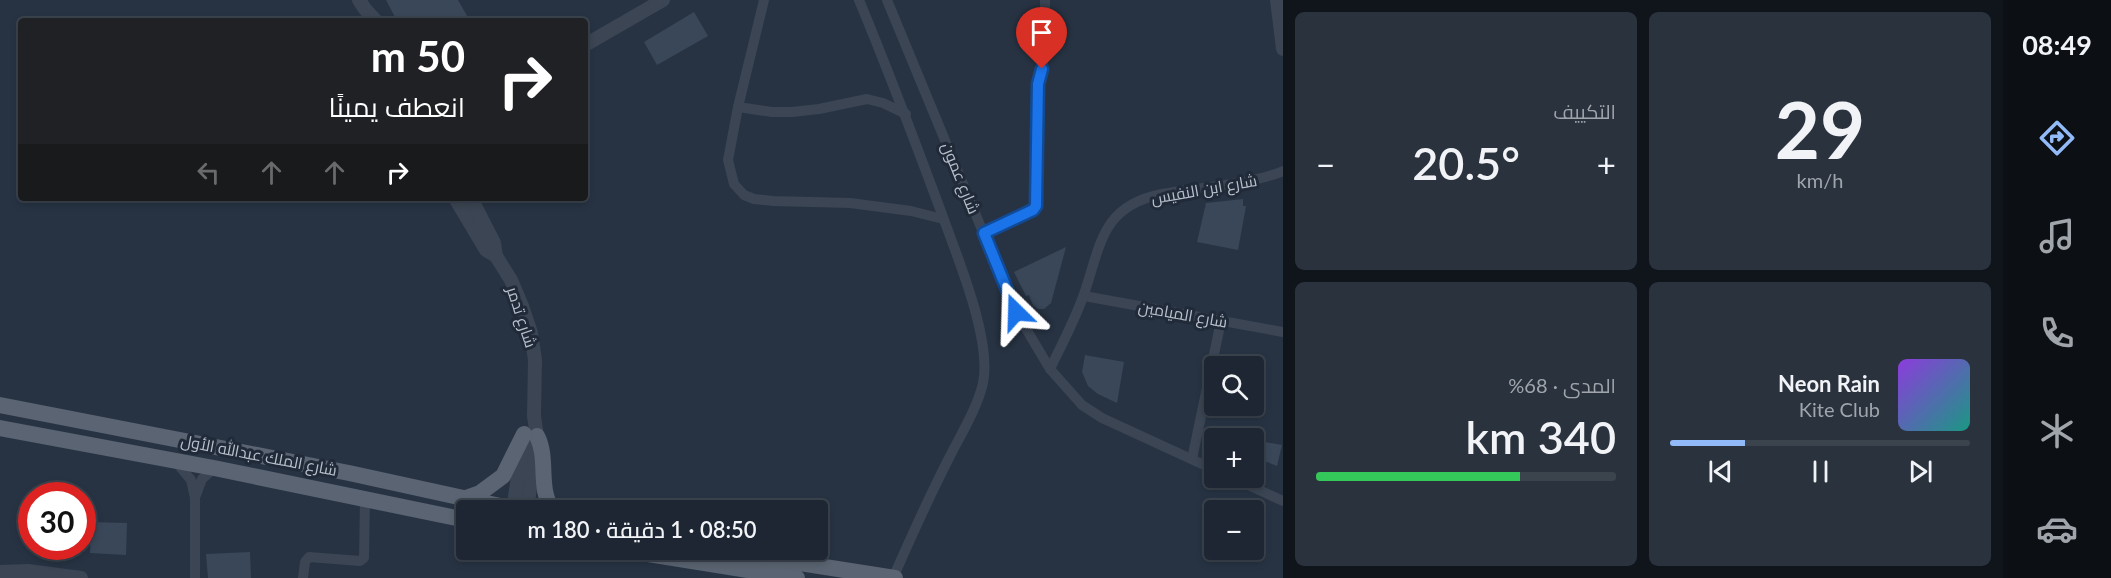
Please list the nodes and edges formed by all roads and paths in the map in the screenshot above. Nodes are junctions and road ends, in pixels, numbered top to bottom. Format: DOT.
graph roads {
  1 [pos="663,0"];
  2 [pos="764,0"];
  3 [pos="860,0"];
  4 [pos="887,0"];
  5 [pos="1045,0"];
  6 [pos="1277,0"];
  7 [pos="588,43"];
  8 [pos="1283,49"];
  9 [pos="738,107"];
  10 [pos="906,114"];
  11 [pos="1283,171"];
  12 [pos="457,201"];
  13 [pos="473,201"];
  14 [pos="943,219"];
  15 [pos="984,233"];
  16 [pos="496,256"];
  17 [pos="1084,296"];
  18 [pos="1221,321"];
  19 [pos="1283,332"];
  20 [pos="1050,369"];
  21 [pos="0,405"];
  22 [pos="43,413"];
  23 [pos="0,428"];
  24 [pos="38,435"];
  25 [pos="531,435"];
  26 [pos="1192,459"];
  27 [pos="174,460"];
  28 [pos="1204,465"];
  29 [pos="214,468"];
  30 [pos="1255,488"];
  31 [pos="195,498"];
  32 [pos="365,499"];
  33 [pos="463,499"];
  34 [pos="468,500"];
  35 [pos="520,500"];
  36 [pos="548,500"];
  37 [pos="1283,501"];
  38 [pos="456,518"];
  39 [pos="685,560"];
  40 [pos="780,560"];
  41 [pos="0,572"];
  42 [pos="81,578"];
  43 [pos="195,578"];
  44 [pos="303,578"];
  45 [pos="797,578"];
  46 [pos="894,578"];
  1 -- 7 [label="street"];
  2 -- 9 [label="street"];
  3 -- 10 [label="street"];
  4 -- 15 [label="street, شارع عمون"];
  5 -- 15 [label="street"];
  6 -- 8 [label="street"];
  9 -- 10 [label="street"];
  9 -- 14 [label="street"];
  10 -- 14 [label="street"];
  11 -- 17 [label="street, شارع ابن النفيس"];
  12 -- 16 [label="street, شارع تدمر"];
  13 -- 16 [label="street, شارع تدمر"];
  14 -- 46 [label="street"];
  15 -- 20 [label="street, شارع عمون"];
  16 -- 25 [label="street, شارع تدمر"];
  17 -- 18 [label="street, شارع الميامين"];
  17 -- 20 [label="street, شارع ابن النفيس"];
  18 -- 19 [label="street, شارع الميامين"];
  18 -- 26 [label="street"];
  20 -- 26 [label="street, شارع عمون"];
  21 -- 22 [label="main road, شارع الملك عبدالله الأول"];
  22 -- 24 [label="main road"];
  22 -- 33 [label="main road, شارع الملك عبدالله الأول"];
  23 -- 24 [label="main road, شارع الملك عبدالله الأول"];
  24 -- 27 [label="main road, شارع الملك عبدالله الأول"];
  25 -- 33 [label="main road"];
  25 -- 35 [label="street, شارع تدمر"];
  25 -- 36 [label="main road"];
  26 -- 28 [label="street, شارع عمون"];
  27 -- 29 [label="main road, شارع الملك عبدالله الأول"];
  27 -- 31 [label="street"];
  29 -- 31 [label="street"];
  29 -- 32 [label="main road, شارع الملك عبدالله الأول"];
  30 -- 37 [label="street"];
  31 -- 43 [label="street"];
  32 -- 38 [label="main road, شارع الملك عبدالله الأول"];
  32 -- 44 [label="street"];
  33 -- 34 [label="main road, شارع الملك عبدالله الأول"];
  39 -- 45 [label="main road"];
  40 -- 46 [label="main road"];
  41 -- 42 [label="street"];
}
